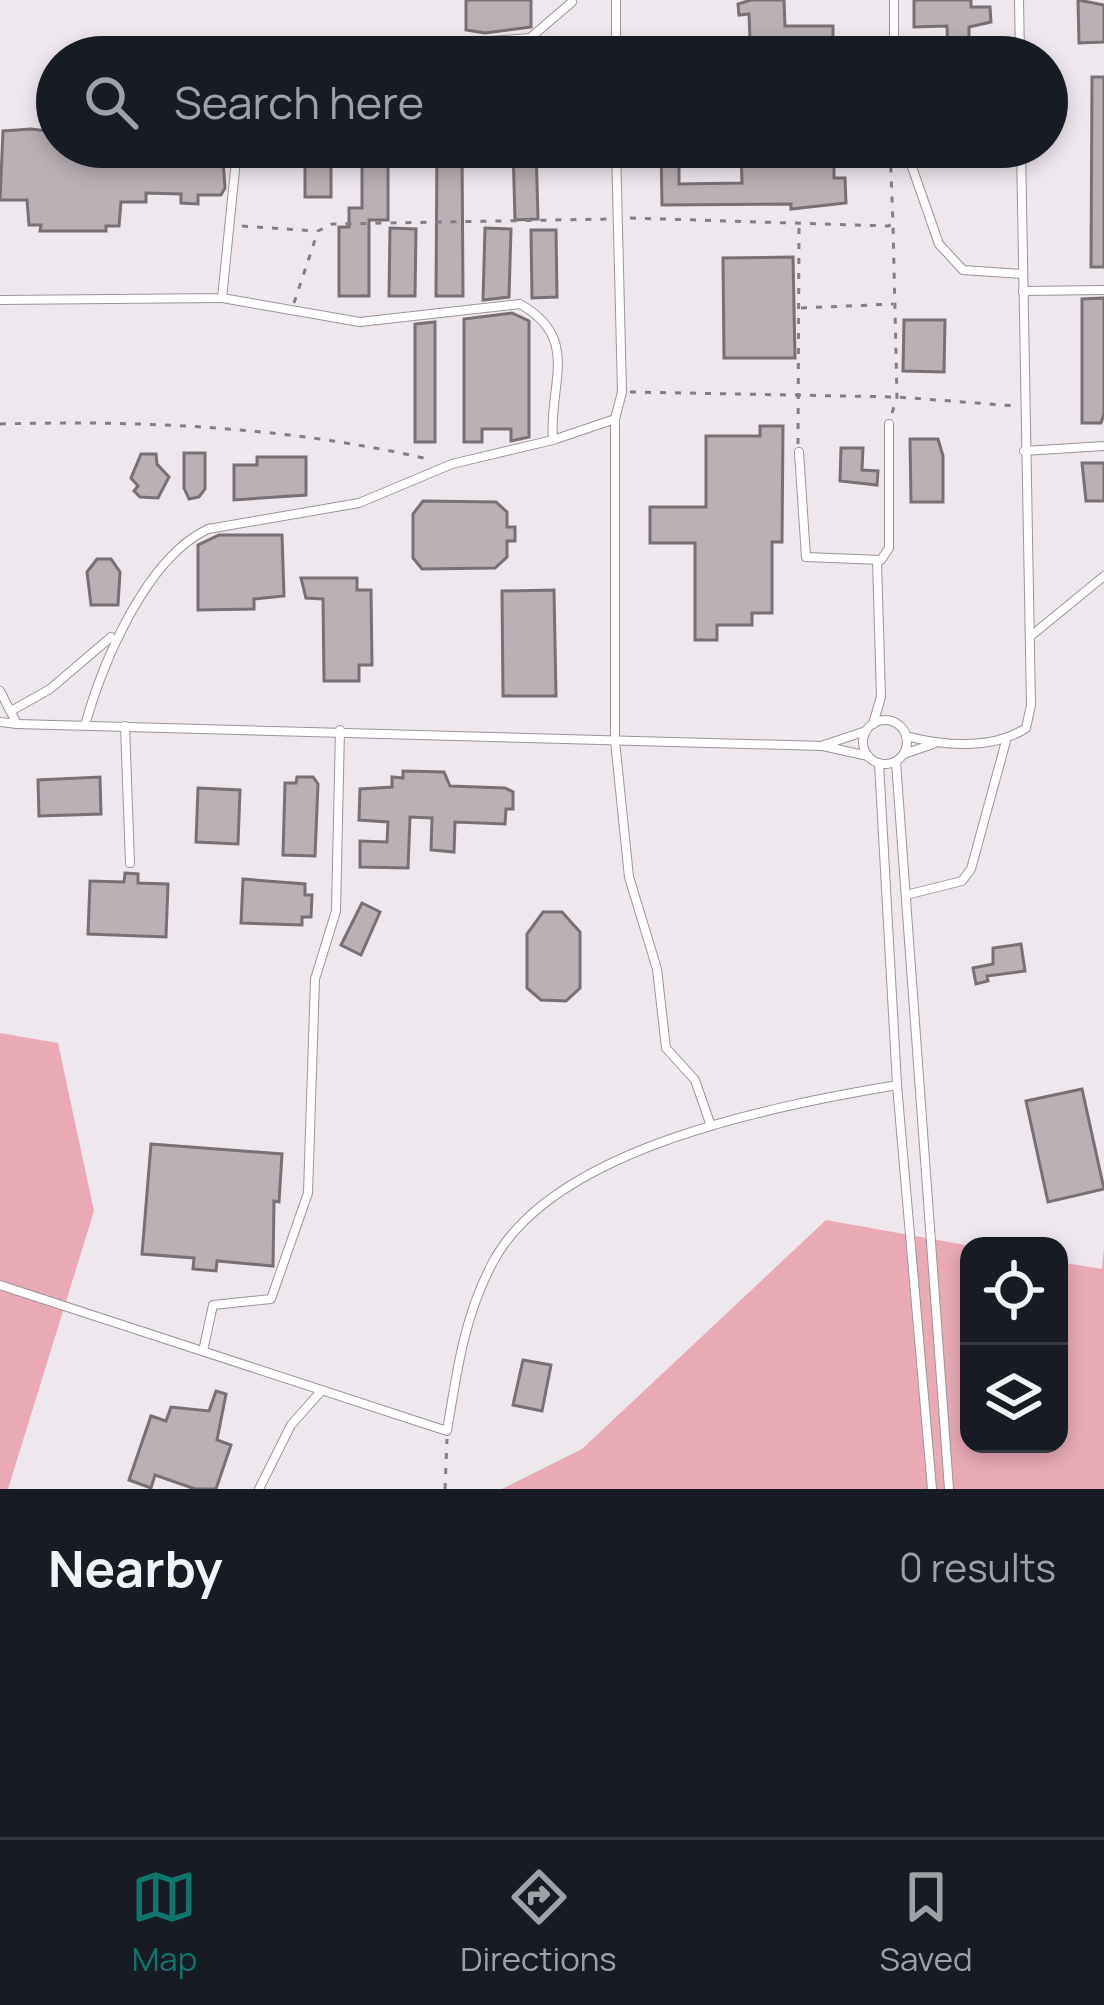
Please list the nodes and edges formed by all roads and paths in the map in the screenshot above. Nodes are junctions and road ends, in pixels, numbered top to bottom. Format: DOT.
graph roads {
  1 [pos="616,0"];
  2 [pos="894,0"];
  3 [pos="1019,0"];
  4 [pos="570,1"];
  5 [pos="532,36"];
  6 [pos="616,36"];
  7 [pos="894,36"];
  8 [pos="1020,36"];
  9 [pos="616,168"];
  10 [pos="891,168"];
  11 [pos="912,168"];
  12 [pos="1021,168"];
  13 [pos="236,170"];
  14 [pos="616,219"];
  15 [pos="799,224"];
  16 [pos="893,224"];
  17 [pos="232,226"];
  18 [pos="318,231"];
  19 [pos="1023,274"];
  20 [pos="1104,290"];
  21 [pos="1023,291"];
  22 [pos="222,298"];
  23 [pos="0,300"];
  24 [pos="895,304"];
  25 [pos="292,308"];
  26 [pos="798,308"];
  27 [pos="622,392"];
  28 [pos="797,394"];
  29 [pos="897,397"];
  30 [pos="1024,406"];
  31 [pos="616,419"];
  32 [pos="0,424"];
  33 [pos="889,424"];
  34 [pos="553,440"];
  35 [pos="1104,446"];
  36 [pos="1024,451"];
  37 [pos="799,452"];
  38 [pos="452,464"];
  39 [pos="877,560"];
  40 [pos="1104,576"];
  41 [pos="117,632"];
  42 [pos="1030,636"];
  43 [pos="0,692"];
  44 [pos="881,697"];
  45 [pos="10,711"];
  46 [pos="0,722"];
  47 [pos="892,722"];
  48 [pos="17,724"];
  49 [pos="85,725"];
  50 [pos="125,726"];
  51 [pos="869,728"];
  52 [pos="340,730"];
  53 [pos="906,736"];
  54 [pos="615,741"];
  55 [pos="1006,741"];
  56 [pos="934,743"];
  57 [pos="823,746"];
  58 [pos="868,756"];
  59 [pos="900,758"];
  60 [pos="879,764"];
  61 [pos="130,862"];
  62 [pos="905,895"];
  63 [pos="897,1085"];
  64 [pos="711,1126"];
  65 [pos="0,1285"];
  66 [pos="203,1351"];
  67 [pos="322,1390"];
  68 [pos="447,1431"];
  69 [pos="259,1489"];
  70 [pos="445,1489"];
  71 [pos="932,1489"];
  72 [pos="949,1489"];
  1 -- 6 [label="lane"];
  2 -- 7 [label="lane"];
  3 -- 8 [label="lane"];
  4 -- 5 [label="lane"];
  9 -- 14 [label="lane"];
  10 -- 16 [label="path"];
  11 -- 19 [label="lane"];
  12 -- 19 [label="lane"];
  13 -- 17 [label="lane"];
  14 -- 15 [label="path"];
  14 -- 18 [label="path"];
  14 -- 27 [label="lane"];
  15 -- 16 [label="path"];
  15 -- 26 [label="path"];
  16 -- 24 [label="path"];
  17 -- 18 [label="path"];
  17 -- 22 [label="lane"];
  18 -- 25 [label="path"];
  19 -- 21 [label="lane"];
  20 -- 21 [label="lane"];
  21 -- 30 [label="lane"];
  22 -- 23 [label="lane"];
  22 -- 25 [label="lane"];
  24 -- 26 [label="path"];
  24 -- 29 [label="path"];
  25 -- 34 [label="lane"];
  26 -- 28 [label="path"];
  27 -- 28 [label="path"];
  27 -- 31 [label="lane"];
  28 -- 29 [label="path"];
  28 -- 37 [label="path"];
  29 -- 30 [label="path"];
  29 -- 33 [label="path"];
  30 -- 36 [label="lane"];
  31 -- 34 [label="lane"];
  31 -- 54 [label="lane"];
  32 -- 38 [label="path"];
  33 -- 39 [label="lane"];
  34 -- 38 [label="lane"];
  35 -- 36 [label="lane"];
  36 -- 42 [label="lane"];
  37 -- 39 [label="lane"];
  38 -- 41 [label="lane"];
  39 -- 44 [label="lane"];
  40 -- 42 [label="lane"];
  41 -- 45 [label="lane"];
  41 -- 49 [label="lane"];
  42 -- 55 [label="lane"];
  43 -- 45 [label="lane"];
  44 -- 47 [label="lane"];
  44 -- 51 [label="lane"];
  45 -- 48 [label="lane"];
  46 -- 48 [label="lane"];
  47 -- 51 [label="lane"];
  47 -- 53 [label="lane"];
  48 -- 49 [label="lane"];
  49 -- 50 [label="lane"];
  50 -- 52 [label="lane"];
  50 -- 61 [label="lane"];
  51 -- 57 [label="lane"];
  51 -- 58 [label="lane"];
  52 -- 54 [label="lane"];
  52 -- 66 [label="lane"];
  53 -- 56 [label="lane"];
  53 -- 59 [label="lane"];
  54 -- 57 [label="lane"];
  54 -- 64 [label="lane"];
  55 -- 56 [label="lane"];
  55 -- 62 [label="lane"];
  56 -- 59 [label="lane"];
  57 -- 58 [label="lane"];
  58 -- 60 [label="lane"];
  59 -- 60 [label="lane"];
  59 -- 62 [label="lane"];
  60 -- 63 [label="lane"];
  62 -- 72 [label="lane"];
  63 -- 64 [label="lane"];
  63 -- 71 [label="lane"];
  64 -- 68 [label="lane"];
  65 -- 66 [label="lane"];
  66 -- 67 [label="lane"];
  67 -- 68 [label="lane"];
  67 -- 69 [label="lane"];
  68 -- 70 [label="path"];
}
